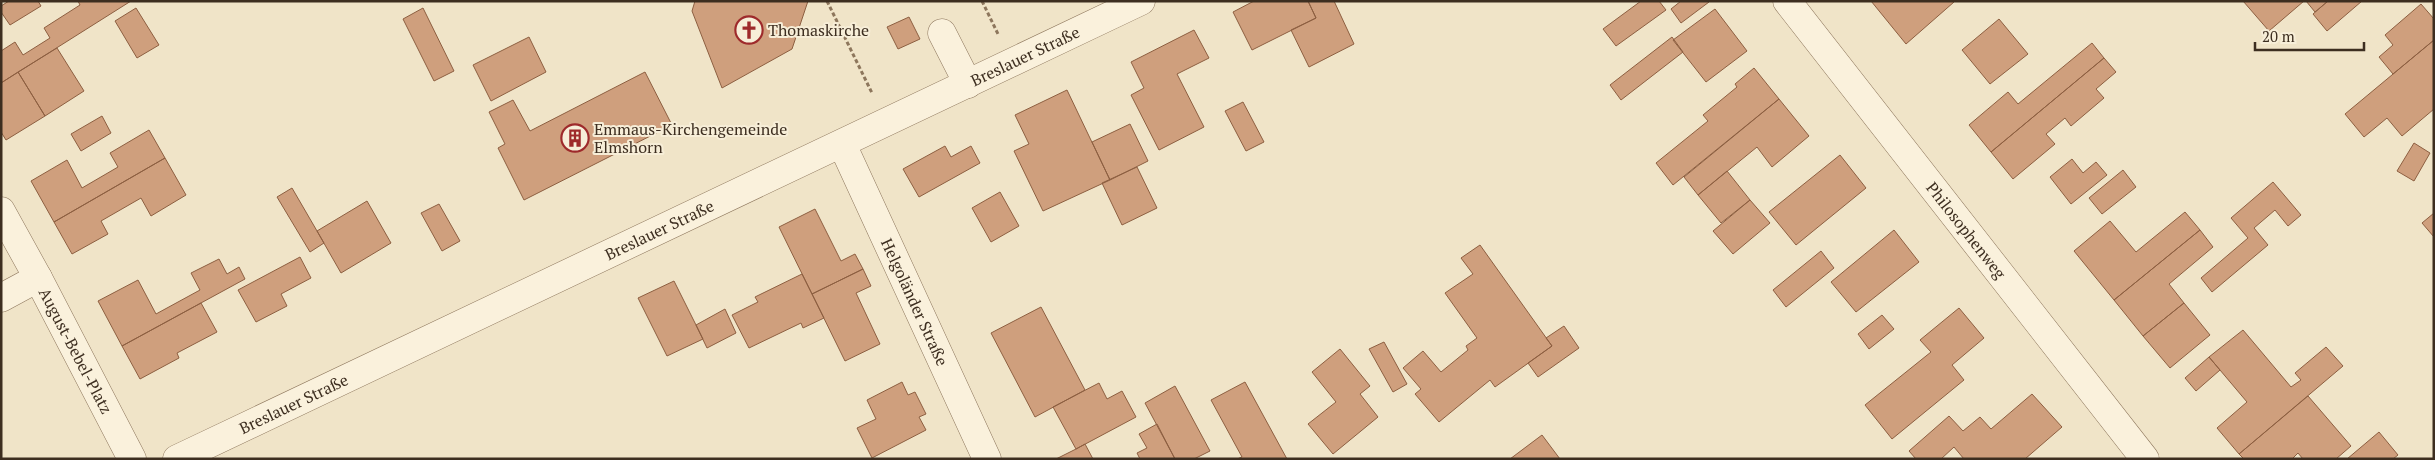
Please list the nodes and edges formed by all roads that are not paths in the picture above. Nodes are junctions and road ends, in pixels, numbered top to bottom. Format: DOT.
graph roads {
  1 [pos="1141,1"];
  2 [pos="1787,1"];
  3 [pos="942,33"];
  4 [pos="968,84"];
  5 [pos="842,144"];
  6 [pos="1,211"];
  7 [pos="38,278"];
  8 [pos="1,298"];
  9 [pos="132,459"];
  10 [pos="177,459"];
  11 [pos="987,459"];
  12 [pos="2145,459"];
  1 -- 4 [label="street, Breslauer Straße"];
  2 -- 12 [label="street, Philosophenweg"];
  3 -- 4 [label="street"];
  4 -- 5 [label="street, Breslauer Straße"];
  5 -- 10 [label="street, Breslauer Straße"];
  5 -- 11 [label="street, Helgoländer Straße"];
  6 -- 7 [label="street"];
  7 -- 8 [label="street, August-Bebel-Platz"];
  7 -- 9 [label="street, August-Bebel-Platz"];
}
